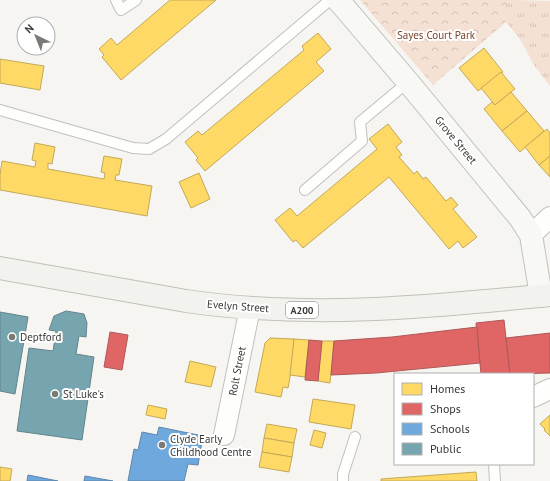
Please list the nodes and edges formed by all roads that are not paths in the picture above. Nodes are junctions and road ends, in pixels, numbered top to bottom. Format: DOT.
graph roads {
  1 [pos="116,0"];
  2 [pos="136,0"];
  3 [pos="330,0"];
  4 [pos="338,0"];
  5 [pos="408,82"];
  6 [pos="0,110"];
  7 [pos="305,190"];
  8 [pos="550,217"];
  9 [pos="531,235"];
  10 [pos="0,268"];
  11 [pos="545,296"];
  12 [pos="250,308"];
  13 [pos="550,390"];
  14 [pos="534,397"];
  15 [pos="224,434"];
  16 [pos="355,437"];
  17 [pos="494,465"];
  18 [pos="343,481"];
  19 [pos="496,481"];
  1 -- 2 [label="lane"];
  3 -- 6 [label="lane"];
  4 -- 5 [label="main road, Grove Street"];
  5 -- 7 [label="lane"];
  5 -- 9 [label="main road, Grove Street"];
  8 -- 9 [label="street"];
  9 -- 11 [label="main road, Grove Street"];
  10 -- 12 [label="main road, Evelyn Street / A200"];
  11 -- 12 [label="main road, Evelyn Street / A200"];
  12 -- 15 [label="street, Rolt Street"];
  13 -- 14 [label="street"];
  16 -- 18 [label="lane"];
  17 -- 19 [label="lane"];
}
